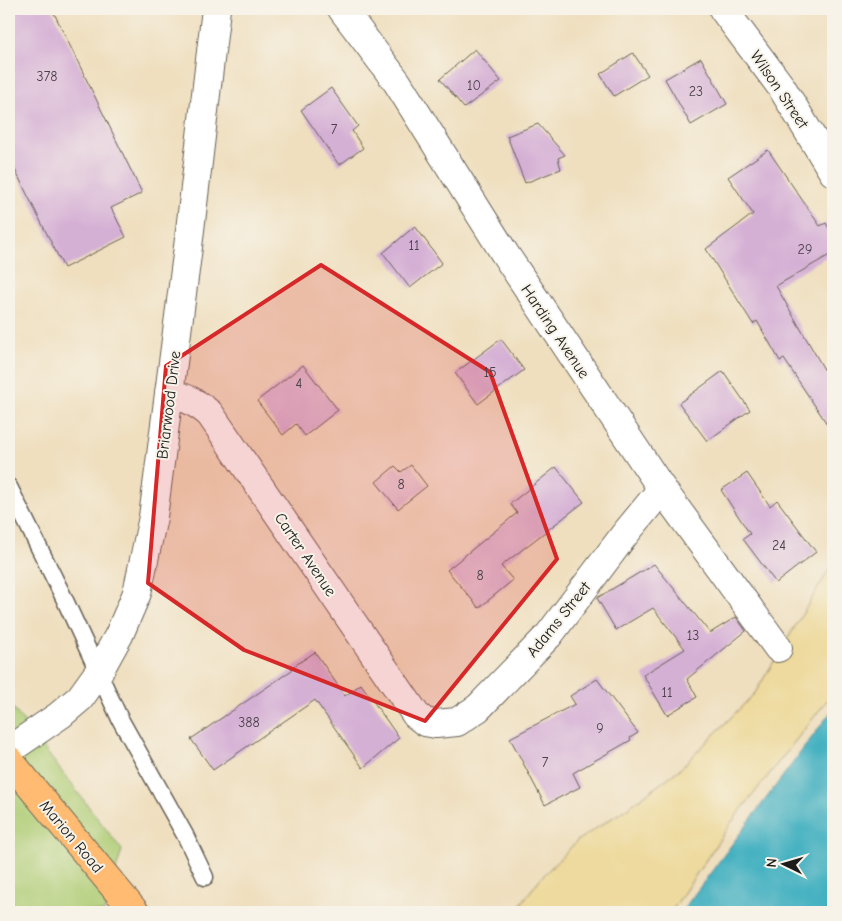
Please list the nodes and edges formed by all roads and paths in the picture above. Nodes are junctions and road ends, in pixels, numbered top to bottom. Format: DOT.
graph roads {
  1 [pos="216,9"];
  2 [pos="342,9"];
  3 [pos="723,9"];
  4 [pos="833,172"];
  5 [pos="169,393"];
  6 [pos="9,487"];
  7 [pos="662,489"];
  8 [pos="778,648"];
  9 [pos="98,673"];
  10 [pos="436,724"];
  11 [pos="9,750"];
  12 [pos="9,760"];
  13 [pos="205,877"];
  14 [pos="136,912"];
  1 -- 5 [label="street, Briarwood Drive"];
  2 -- 7 [label="street, Harding Avenue"];
  3 -- 4 [label="street, Wilson Street"];
  5 -- 9 [label="street, Briarwood Drive"];
  5 -- 10 [label="street, Carter Avenue"];
  6 -- 9 [label="lane"];
  7 -- 8 [label="street, Harding Avenue"];
  7 -- 10 [label="street, Adams Street"];
  9 -- 11 [label="street, Briarwood Drive"];
  9 -- 13 [label="lane"];
  12 -- 14 [label="main road, Marion Road"];
}
